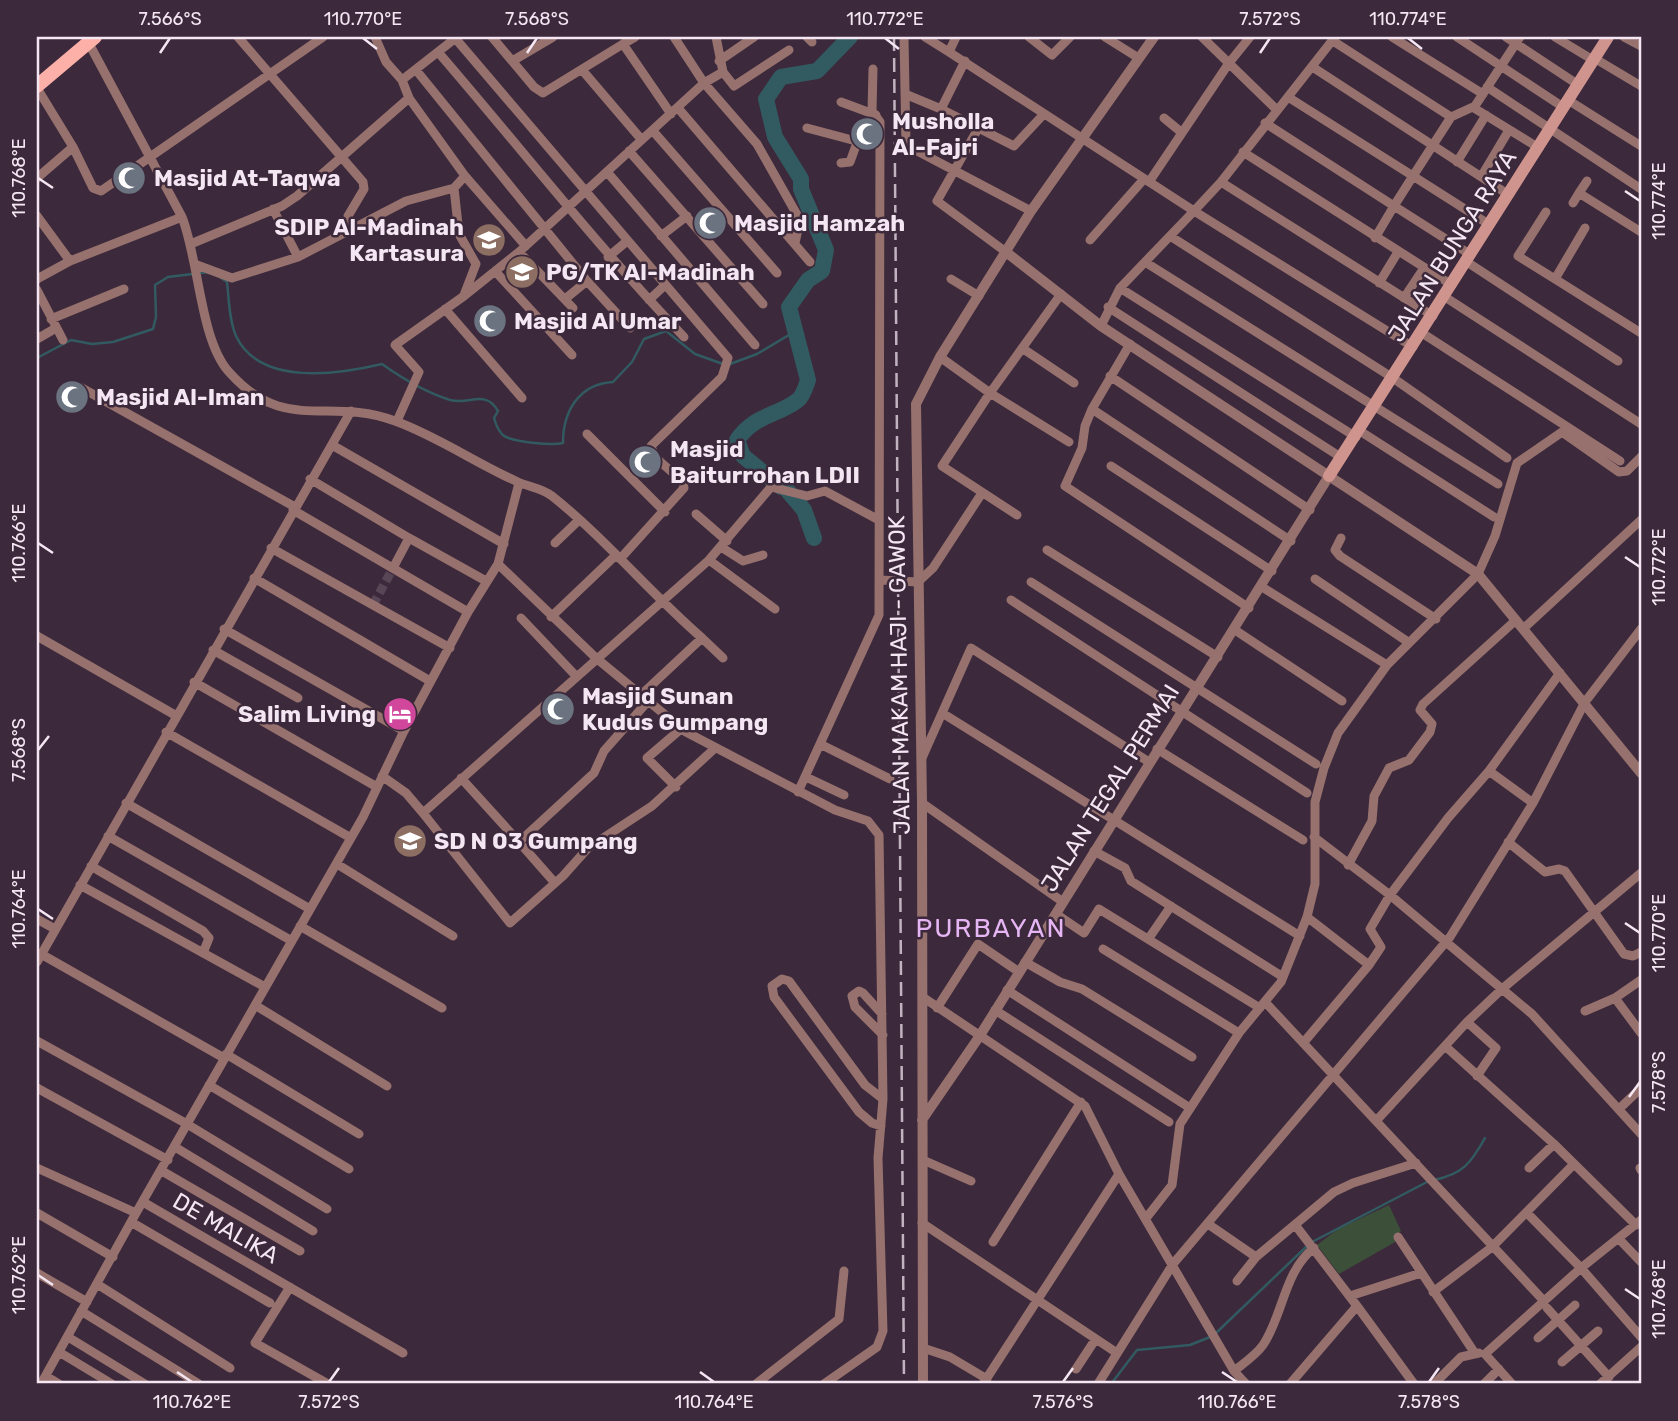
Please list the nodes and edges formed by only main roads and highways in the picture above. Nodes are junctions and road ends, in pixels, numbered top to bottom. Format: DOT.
graph roads {
  1 [pos="1608,37"];
  2 [pos="90,38"];
  3 [pos="37,87"];
  4 [pos="1329,476"];
  1 -- 4 [label="main road, JALAN BUNGA RAYA"];
  2 -- 3 [label="main road"];
}
